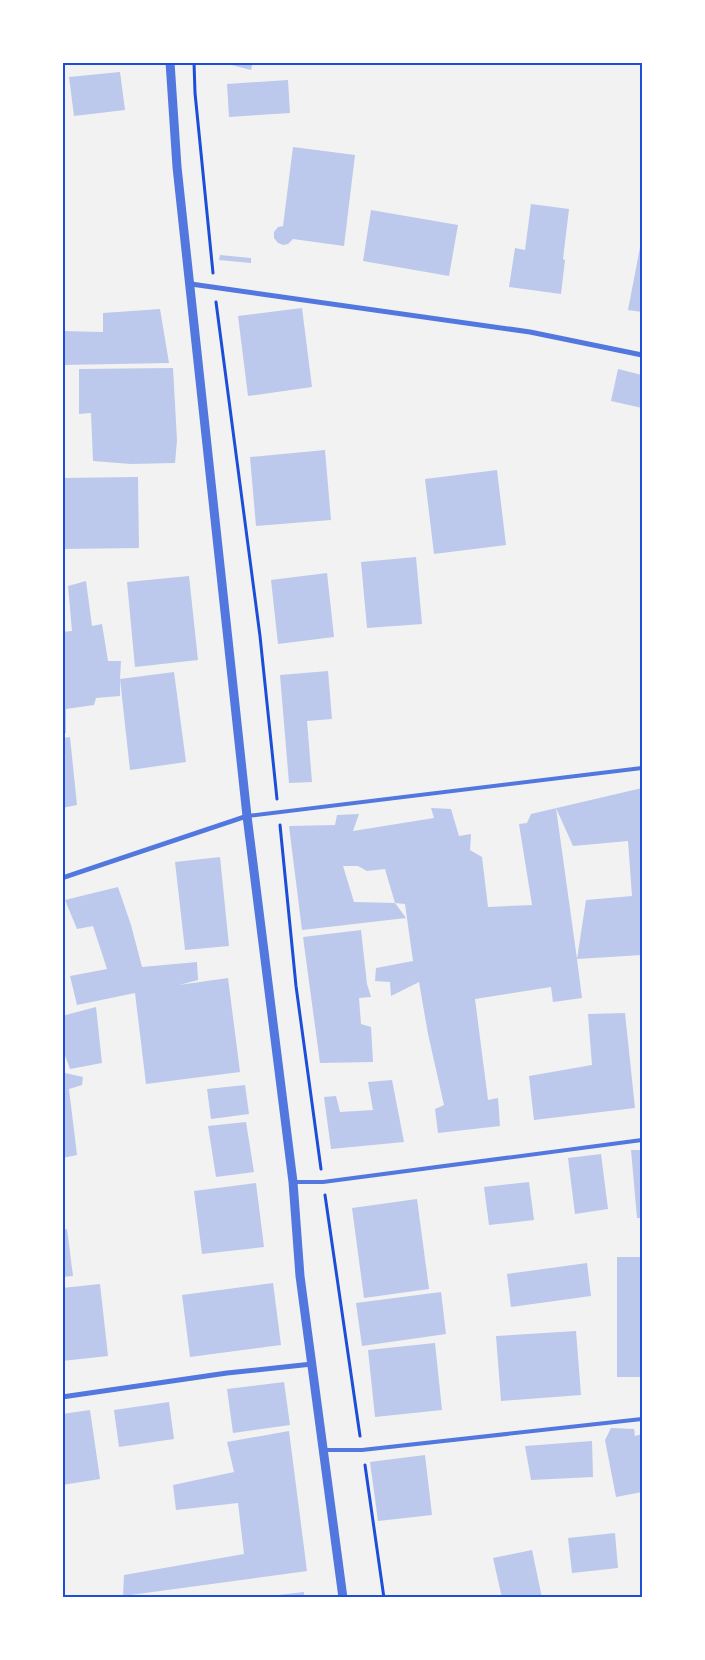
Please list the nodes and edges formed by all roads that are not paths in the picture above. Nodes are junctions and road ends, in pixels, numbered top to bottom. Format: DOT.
graph roads {
  1 [pos="170,62"];
  2 [pos="191,284"];
  3 [pos="642,355"];
  4 [pos="642,768"];
  5 [pos="246,816"];
  6 [pos="62,878"];
  7 [pos="642,1140"];
  8 [pos="293,1182"];
  9 [pos="312,1364"];
  10 [pos="62,1397"];
  11 [pos="642,1420"];
  12 [pos="324,1450"];
  13 [pos="343,1598"];
  1 -- 2 [label="street"];
  2 -- 3 [label="street"];
  2 -- 5 [label="street"];
  4 -- 5 [label="lane"];
  5 -- 6 [label="street"];
  5 -- 8 [label="street"];
  7 -- 8 [label="lane"];
  8 -- 9 [label="street"];
  9 -- 10 [label="street"];
  9 -- 12 [label="street"];
  11 -- 12 [label="lane"];
  12 -- 13 [label="street"];
}
